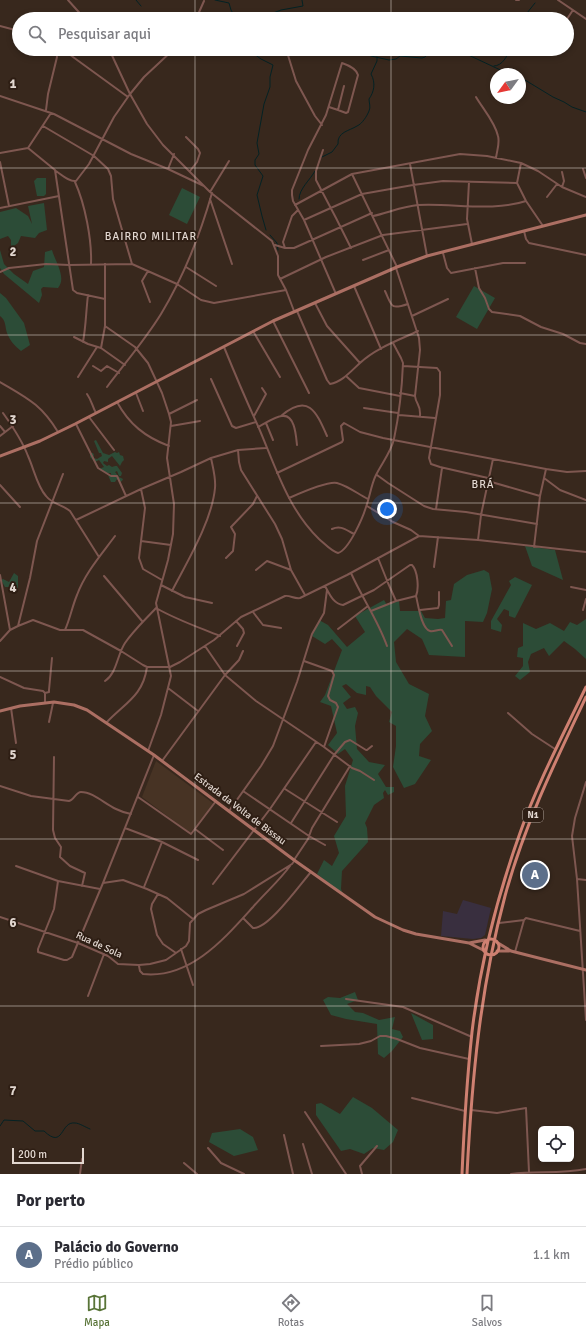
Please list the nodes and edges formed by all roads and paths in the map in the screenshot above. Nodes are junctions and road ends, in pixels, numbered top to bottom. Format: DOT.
graph roads {
  1 [pos="68,0"];
  2 [pos="558,0"];
  3 [pos="204,1"];
  4 [pos="573,10"];
  5 [pos="79,12"];
  6 [pos="199,12"];
  7 [pos="586,19"];
  8 [pos="0,26"];
  9 [pos="12,29"];
  10 [pos="57,56"];
  11 [pos="72,56"];
  12 [pos="111,56"];
  13 [pos="166,56"];
  14 [pos="288,56"];
  15 [pos="344,86"];
  16 [pos="129,95"];
  17 [pos="0,96"];
  18 [pos="476,97"];
  19 [pos="329,107"];
  20 [pos="338,110"];
  21 [pos="46,111"];
  22 [pos="51,113"];
  23 [pos="322,125"];
  24 [pos="43,126"];
  25 [pos="186,137"];
  26 [pos="103,139"];
  27 [pos="28,148"];
  28 [pos="323,150"];
  29 [pos="0,153"];
  30 [pos="174,154"];
  31 [pos="94,156"];
  32 [pos="496,158"];
  33 [pos="229,161"];
  34 [pos="0,162"];
  35 [pos="521,163"];
  36 [pos="410,164"];
  37 [pos="168,169"];
  38 [pos="583,169"];
  39 [pos="55,170"];
  40 [pos="190,171"];
  41 [pos="562,172"];
  42 [pos="352,174"];
  43 [pos="586,178"];
  44 [pos="4,180"];
  45 [pos="0,181"];
  46 [pos="75,182"];
  47 [pos="469,182"];
  48 [pos="517,183"];
  49 [pos="413,184"];
  50 [pos="557,184"];
  51 [pos="205,186"];
  52 [pos="562,187"];
  53 [pos="320,190"];
  54 [pos="211,193"];
  55 [pos="362,194"];
  56 [pos="59,196"];
  57 [pos="547,197"];
  58 [pos="586,197"];
  59 [pos="210,199"];
  60 [pos="526,201"];
  61 [pos="295,204"];
  62 [pos="417,205"];
  63 [pos="9,206"];
  64 [pos="467,206"];
  65 [pos="0,208"];
  66 [pos="331,208"];
  67 [pos="298,210"];
  68 [pos="372,215"];
  69 [pos="586,215"];
  70 [pos="304,220"];
  71 [pos="467,224"];
  72 [pos="543,226"];
  73 [pos="341,227"];
  74 [pos="524,230"];
  75 [pos="422,231"];
  76 [pos="383,235"];
  77 [pos="313,240"];
  78 [pos="472,244"];
  79 [pos="274,245"];
  80 [pos="285,248"];
  81 [pos="351,248"];
  82 [pos="389,250"];
  83 [pos="442,251"];
  84 [pos="586,255"];
  85 [pos="427,256"];
  86 [pos="320,260"];
  87 [pos="363,260"];
  88 [pos="525,263"];
  89 [pos="91,264"];
  90 [pos="105,264"];
  91 [pos="132,264"];
  92 [pos="232,264"];
  93 [pos="69,265"];
  94 [pos="186,267"];
  95 [pos="397,268"];
  96 [pos="475,268"];
  97 [pos="148,271"];
  98 [pos="0,272"];
  99 [pos="280,279"];
  100 [pos="177,284"];
  101 [pos="216,286"];
  102 [pos="354,286"];
  103 [pos="286,290"];
  104 [pos="385,291"];
  105 [pos="336,294"];
  106 [pos="88,295"];
  107 [pos="105,299"];
  108 [pos="448,299"];
  109 [pos="150,302"];
  110 [pos="315,303"];
  111 [pos="408,304"];
  112 [pos="295,312"];
  113 [pos="412,316"];
  114 [pos="273,321"];
  115 [pos="105,326"];
  116 [pos="253,331"];
  117 [pos="418,331"];
  118 [pos="74,338"];
  119 [pos="83,342"];
  120 [pos="393,343"];
  121 [pos="586,344"];
  122 [pos="97,347"];
  123 [pos="224,347"];
  124 [pos="101,348"];
  125 [pos="137,349"];
  126 [pos="381,349"];
  127 [pos="360,363"];
  128 [pos="125,365"];
  129 [pos="93,366"];
  130 [pos="402,366"];
  131 [pos="418,367"];
  132 [pos="119,373"];
  133 [pos="346,376"];
  134 [pos="78,377"];
  135 [pos="280,377"];
  136 [pos="211,379"];
  137 [pos="0,382"];
  138 [pos="157,382"];
  139 [pos="107,387"];
  140 [pos="262,388"];
  141 [pos="400,392"];
  142 [pos="136,393"];
  143 [pos="87,394"];
  144 [pos="309,394"];
  145 [pos="400,396"];
  146 [pos="415,396"];
  147 [pos="197,400"];
  148 [pos="117,402"];
  149 [pos="364,408"];
  150 [pos="143,411"];
  151 [pos="3,413"];
  152 [pos="96,413"];
  153 [pos="169,414"];
  154 [pos="398,414"];
  155 [pos="254,416"];
  156 [pos="281,416"];
  157 [pos="420,416"];
  158 [pos="89,417"];
  159 [pos="435,418"];
  160 [pos="200,421"];
  161 [pos="256,422"];
  162 [pos="76,423"];
  163 [pos="266,423"];
  164 [pos="0,426"];
  165 [pos="13,426"];
  166 [pos="171,426"];
  167 [pos="258,427"];
  168 [pos="4,432"];
  169 [pos="58,432"];
  170 [pos="0,436"];
  171 [pos="327,436"];
  172 [pos="273,440"];
  173 [pos="394,440"];
  174 [pos="297,445"];
  175 [pos="169,446"];
  176 [pos="431,447"];
  177 [pos="24,448"];
  178 [pos="266,448"];
  179 [pos="114,450"];
  180 [pos="238,450"];
  181 [pos="0,456"];
  182 [pos="211,458"];
  183 [pos="493,459"];
  184 [pos="442,468"];
  185 [pos="546,469"];
  186 [pos="586,471"];
  187 [pos="277,473"];
  188 [pos="62,474"];
  189 [pos="376,475"];
  190 [pos="170,476"];
  191 [pos="544,478"];
  192 [pos="488,480"];
  193 [pos="0,485"];
  194 [pos="141,488"];
  195 [pos="126,496"];
  196 [pos="257,496"];
  197 [pos="540,496"];
  198 [pos="289,498"];
  199 [pos="368,499"];
  200 [pos="586,500"];
  201 [pos="52,502"];
  202 [pos="367,506"];
  203 [pos="20,507"];
  204 [pos="436,509"];
  205 [pos="481,515"];
  206 [pos="76,520"];
  207 [pos="537,524"];
  208 [pos="332,529"];
  209 [pos="354,534"];
  210 [pos="115,536"];
  211 [pos="419,536"];
  212 [pos="438,537"];
  213 [pos="478,540"];
  214 [pos="141,541"];
  215 [pos="171,545"];
  216 [pos="534,547"];
  217 [pos="586,552"];
  218 [pos="99,557"];
  219 [pos="226,558"];
  220 [pos="378,558"];
  221 [pos="434,567"];
  222 [pos="256,570"];
  223 [pos="291,570"];
  224 [pos="351,573"];
  225 [pos="0,575"];
  226 [pos="104,576"];
  227 [pos="162,580"];
  228 [pos="387,581"];
  229 [pos="161,585"];
  230 [pos="325,586"];
  231 [pos="571,587"];
  232 [pos="327,590"];
  233 [pos="586,590"];
  234 [pos="172,591"];
  235 [pos="3,592"];
  236 [pos="439,592"];
  237 [pos="0,594"];
  238 [pos="305,595"];
  239 [pos="362,596"];
  240 [pos="416,596"];
  241 [pos="396,600"];
  242 [pos="586,600"];
  243 [pos="212,602"];
  244 [pos="368,606"];
  245 [pos="156,608"];
  246 [pos="420,610"];
  247 [pos="582,610"];
  248 [pos="371,611"];
  249 [pos="253,612"];
  250 [pos="236,621"];
  251 [pos="142,622"];
  252 [pos="18,626"];
  253 [pos="281,628"];
  254 [pos="338,629"];
  255 [pos="10,630"];
  256 [pos="65,630"];
  257 [pos="220,636"];
  258 [pos="0,641"];
  259 [pos="205,646"];
  260 [pos="237,646"];
  261 [pos="387,646"];
  262 [pos="452,646"];
  263 [pos="121,651"];
  264 [pos="243,651"];
  265 [pos="52,658"];
  266 [pos="304,661"];
  267 [pos="147,667"];
  268 [pos="170,667"];
  269 [pos="225,676"];
  270 [pos="0,677"];
  271 [pos="105,681"];
  272 [pos="586,687"];
  273 [pos="168,688"];
  274 [pos="45,693"];
  275 [pos="586,697"];
  276 [pos="45,702"];
  277 [pos="54,702"];
  278 [pos="11,708"];
  279 [pos="0,710"];
  280 [pos="198,711"];
  281 [pos="508,712"];
  282 [pos="283,720"];
  283 [pos="49,722"];
  284 [pos="107,722"];
  285 [pos="316,742"];
  286 [pos="16,743"];
  287 [pos="372,746"];
  288 [pos="324,747"];
  289 [pos="555,749"];
  290 [pos="148,751"];
  291 [pos="154,755"];
  292 [pos="334,755"];
  293 [pos="54,757"];
  294 [pos="162,761"];
  295 [pos="350,766"];
  296 [pos="374,780"];
  297 [pos="586,782"];
  298 [pos="0,786"];
  299 [pos="285,789"];
  300 [pos="243,791"];
  301 [pos="138,797"];
  302 [pos="54,800"];
  303 [pos="216,801"];
  304 [pos="305,801"];
  305 [pos="270,809"];
  306 [pos="229,811"];
  307 [pos="323,812"];
  308 [pos="131,814"];
  309 [pos="337,822"];
  310 [pos="291,823"];
  311 [pos="125,828"];
  312 [pos="195,829"];
  313 [pos="255,830"];
  314 [pos="309,836"];
  315 [pos="162,842"];
  316 [pos="325,845"];
  317 [pos="222,850"];
  318 [pos="198,860"];
  319 [pos="294,860"];
  320 [pos="292,864"];
  321 [pos="16,866"];
  322 [pos="311,872"];
  323 [pos="577,878"];
  324 [pos="586,880"];
  325 [pos="58,882"];
  326 [pos="103,883"];
  327 [pos="213,884"];
  328 [pos="82,886"];
  329 [pos="144,887"];
  330 [pos="100,889"];
  331 [pos="158,894"];
  332 [pos="0,917"];
  333 [pos="243,918"];
  334 [pos="193,920"];
  335 [pos="524,920"];
  336 [pos="499,923"];
  337 [pos="580,931"];
  338 [pos="45,933"];
  339 [pos="489,939"];
  340 [pos="485,940"];
  341 [pos="495,940"];
  342 [pos="78,943"];
  343 [pos="469,943"];
  344 [pos="498,943"];
  345 [pos="181,949"];
  346 [pos="483,950"];
  347 [pos="497,951"];
  348 [pos="511,951"];
  349 [pos="515,952"];
  350 [pos="176,953"];
  351 [pos="486,953"];
  352 [pos="104,954"];
  353 [pos="491,955"];
  354 [pos="138,965"];
  355 [pos="186,966"];
  356 [pos="584,970"];
  357 [pos="193,985"];
  358 [pos="88,996"];
  359 [pos="346,999"];
  360 [pos="586,1020"];
  361 [pos="472,1037"];
  362 [pos="321,1046"];
  363 [pos="469,1059"];
  364 [pos="412,1098"];
  365 [pos="470,1110"];
  366 [pos="465,1111"];
  367 [pos="305,1112"];
  368 [pos="284,1135"];
  369 [pos="303,1144"];
  370 [pos="376,1146"];
  371 [pos="208,1148"];
  372 [pos="82,1159"];
  373 [pos="184,1163"];
  374 [pos="586,1169"];
  375 [pos="529,1172"];
  376 [pos="80,1174"];
  377 [pos="197,1174"];
  378 [pos="243,1174"];
  379 [pos="294,1174"];
  380 [pos="312,1174"];
  381 [pos="346,1174"];
  382 [pos="362,1174"];
  383 [pos="462,1174"];
  384 [pos="467,1174"];
  385 [pos="510,1174"];
  1 -- 5 [label="street"];
  2 -- 4 [label="street"];
  3 -- 6 [label="street"];
  4 -- 7 [label="street"];
  8 -- 9 [label="street"];
  10 -- 21 [label="street"];
  11 -- 16 [label="street"];
  12 -- 16 [label="street"];
  13 -- 16 [label="street"];
  14 -- 23 [label="street"];
  15 -- 20 [label="street"];
  16 -- 26 [label="street"];
  16 -- 30 [label="street"];
  17 -- 21 [label="street"];
  18 -- 32 [label="street"];
  19 -- 20 [label="street"];
  19 -- 20 [label="street"];
  19 -- 23 [label="street"];
  21 -- 22 [label="street"];
  22 -- 24 [label="street"];
  22 -- 26 [label="street"];
  23 -- 61 [label="street"];
  24 -- 27 [label="street"];
  24 -- 31 [label="street"];
  25 -- 40 [label="street"];
  26 -- 31 [label="street"];
  26 -- 37 [label="street"];
  27 -- 29 [label="street"];
  27 -- 39 [label="street"];
  28 -- 53 [label="street"];
  30 -- 37 [label="street"];
  30 -- 40 [label="street"];
  31 -- 46 [label="street"];
  31 -- 91 [label="street"];
  32 -- 35 [label="street"];
  32 -- 36 [label="street"];
  33 -- 54 [label="street"];
  34 -- 44 [label="street"];
  35 -- 48 [label="street"];
  35 -- 50 [label="street"];
  36 -- 42 [label="street"];
  36 -- 49 [label="street"];
  37 -- 51 [label="street"];
  38 -- 43 [label="street"];
  39 -- 46 [label="street"];
  39 -- 56 [label="street"];
  40 -- 51 [label="street"];
  41 -- 52 [label="street"];
  42 -- 53 [label="street"];
  42 -- 55 [label="street"];
  44 -- 45 [label="street"];
  44 -- 63 [label="street"];
  46 -- 89 [label="street"];
  47 -- 48 [label="street"];
  47 -- 49 [label="street"];
  47 -- 64 [label="street"];
  48 -- 60 [label="street"];
  49 -- 55 [label="street"];
  49 -- 62 [label="street"];
  50 -- 52 [label="street"];
  50 -- 57 [label="street"];
  51 -- 54 [label="street"];
  52 -- 58 [label="street"];
  53 -- 61 [label="street"];
  53 -- 66 [label="street"];
  54 -- 59 [label="street"];
  54 -- 79 [label="street"];
  55 -- 66 [label="street"];
  55 -- 68 [label="street"];
  56 -- 63 [label="street"];
  56 -- 93 [label="street"];
  59 -- 92 [label="street"];
  59 -- 94 [label="street"];
  60 -- 64 [label="street"];
  60 -- 72 [label="street"];
  61 -- 67 [label="street"];
  62 -- 64 [label="street"];
  62 -- 68 [label="street"];
  62 -- 75 [label="street"];
  63 -- 65 [label="street"];
  64 -- 71 [label="street"];
  66 -- 70 [label="street"];
  66 -- 73 [label="street"];
  67 -- 70 [label="street"];
  67 -- 80 [label="street"];
  68 -- 73 [label="street"];
  68 -- 76 [label="street"];
  69 -- 72 [label="street"];
  70 -- 77 [label="street"];
  71 -- 75 [label="street"];
  71 -- 78 [label="street"];
  72 -- 74 [label="street"];
  73 -- 77 [label="street"];
  73 -- 81 [label="street"];
  74 -- 78 [label="street"];
  74 -- 84 [label="street"];
  75 -- 76 [label="street"];
  75 -- 85 [label="street"];
  76 -- 81 [label="street"];
  76 -- 82 [label="street"];
  77 -- 80 [label="street"];
  77 -- 86 [label="street"];
  78 -- 83 [label="street"];
  79 -- 80 [label="street"];
  79 -- 99 [label="street"];
  81 -- 86 [label="street"];
  82 -- 87 [label="street"];
  82 -- 95 [label="street"];
  83 -- 85 [label="street"];
  83 -- 96 [label="street"];
  85 -- 95 [label="street"];
  86 -- 99 [label="street"];
  86 -- 105 [label="street"];
  88 -- 96 [label="street"];
  89 -- 90 [label="street"];
  89 -- 93 [label="street"];
  90 -- 91 [label="street"];
  90 -- 107 [label="street"];
  91 -- 97 [label="street"];
  93 -- 98 [label="street"];
  93 -- 106 [label="street"];
  94 -- 100 [label="street"];
  94 -- 101 [label="street"];
  95 -- 102 [label="street"];
  95 -- 111 [label="street"];
  96 -- 121 [label="street"];
  97 -- 100 [label="street"];
  97 -- 109 [label="street"];
  99 -- 103 [label="street"];
  100 -- 103 [label="street"];
  100 -- 125 [label="street"];
  102 -- 105 [label="street"];
  102 -- 126 [label="street"];
  103 -- 112 [label="street"];
  104 -- 111 [label="street"];
  105 -- 110 [label="street"];
  106 -- 107 [label="street"];
  106 -- 119 [label="street"];
  107 -- 115 [label="street"];
  108 -- 113 [label="street"];
  110 -- 112 [label="street"];
  110 -- 127 [label="street"];
  111 -- 113 [label="street"];
  112 -- 114 [label="street"];
  112 -- 133 [label="street"];
  113 -- 117 [label="street"];
  114 -- 116 [label="street"];
  114 -- 144 [label="street"];
  115 -- 124 [label="street"];
  115 -- 125 [label="street"];
  116 -- 123 [label="street"];
  116 -- 135 [label="street"];
  117 -- 120 [label="street"];
  117 -- 131 [label="street"];
  118 -- 119 [label="street"];
  119 -- 122 [label="street"];
  120 -- 126 [label="street"];
  120 -- 130 [label="street"];
  122 -- 124 [label="street"];
  122 -- 134 [label="street"];
  123 -- 138 [label="street"];
  123 -- 155 [label="street"];
  124 -- 128 [label="street"];
  125 -- 128 [label="street"];
  125 -- 138 [label="street"];
  126 -- 127 [label="street"];
  127 -- 133 [label="street"];
  128 -- 132 [label="street"];
  129 -- 132 [label="street"];
  130 -- 131 [label="street"];
  130 -- 141 [label="street"];
  131 -- 146 [label="street"];
  131 -- 159 [label="street"];
  132 -- 139 [label="street"];
  133 -- 145 [label="street"];
  136 -- 161 [label="street"];
  137 -- 169 [label="street"];
  138 -- 142 [label="street"];
  138 -- 153 [label="street"];
  140 -- 155 [label="street"];
  141 -- 145 [label="street"];
  141 -- 146 [label="street"];
  142 -- 148 [label="street"];
  142 -- 150 [label="street"];
  143 -- 152 [label="street"];
  145 -- 154 [label="street"];
  146 -- 157 [label="street"];
  147 -- 153 [label="street"];
  148 -- 152 [label="street"];
  148 -- 175 [label="street"];
  149 -- 154 [label="street"];
  151 -- 165 [label="street"];
  152 -- 158 [label="street"];
  153 -- 166 [label="street"];
  154 -- 157 [label="street"];
  154 -- 173 [label="street"];
  155 -- 161 [label="street"];
  156 -- 163 [label="street"];
  156 -- 171 [label="street"];
  156 -- 174 [label="street"];
  157 -- 159 [label="street"];
  158 -- 162 [label="street"];
  158 -- 179 [label="street"];
  159 -- 176 [label="street"];
  160 -- 166 [label="street"];
  161 -- 167 [label="street"];
  162 -- 169 [label="street"];
  162 -- 195 [label="street"];
  163 -- 167 [label="street"];
  163 -- 172 [label="street"];
  164 -- 168 [label="street"];
  165 -- 168 [label="street"];
  165 -- 177 [label="street"];
  166 -- 175 [label="street"];
  167 -- 178 [label="street"];
  168 -- 170 [label="street"];
  169 -- 177 [label="street"];
  173 -- 176 [label="street"];
  173 -- 187 [label="street"];
  173 -- 189 [label="street"];
  175 -- 190 [label="street"];
  176 -- 183 [label="street"];
  176 -- 184 [label="street"];
  177 -- 181 [label="street"];
  177 -- 201 [label="street"];
  178 -- 180 [label="street"];
  178 -- 187 [label="street"];
  180 -- 182 [label="street"];
  180 -- 196 [label="street"];
  182 -- 190 [label="street"];
  182 -- 234 [label="street"];
  183 -- 185 [label="street"];
  183 -- 192 [label="street"];
  184 -- 192 [label="street"];
  184 -- 204 [label="street"];
  185 -- 186 [label="street"];
  185 -- 191 [label="street"];
  187 -- 198 [label="street"];
  188 -- 201 [label="street"];
  189 -- 199 [label="street"];
  189 -- 204 [label="street"];
  190 -- 194 [label="street"];
  190 -- 215 [label="street"];
  191 -- 197 [label="street"];
  191 -- 200 [label="street"];
  192 -- 197 [label="street"];
  192 -- 205 [label="street"];
  193 -- 203 [label="street"];
  194 -- 195 [label="street"];
  194 -- 214 [label="street"];
  195 -- 206 [label="street"];
  196 -- 219 [label="street"];
  196 -- 223 [label="street"];
  197 -- 207 [label="street"];
  198 -- 199 [label="street"];
  198 -- 209 [label="street"];
  199 -- 202 [label="street"];
  201 -- 206 [label="street"];
  201 -- 252 [label="street"];
  202 -- 209 [label="street"];
  202 -- 211 [label="street"];
  204 -- 205 [label="street"];
  205 -- 207 [label="street"];
  205 -- 213 [label="street"];
  206 -- 218 [label="street"];
  207 -- 216 [label="street"];
  208 -- 209 [label="street"];
  210 -- 218 [label="street"];
  211 -- 212 [label="street"];
  211 -- 220 [label="street"];
  212 -- 213 [label="street"];
  212 -- 221 [label="street"];
  213 -- 216 [label="street"];
  214 -- 215 [label="street"];
  214 -- 227 [label="street"];
  215 -- 227 [label="street"];
  216 -- 217 [label="street"];
  218 -- 256 [label="street"];
  220 -- 224 [label="street"];
  220 -- 228 [label="street"];
  222 -- 223 [label="street"];
  223 -- 238 [label="street"];
  224 -- 230 [label="street"];
  224 -- 239 [label="street"];
  225 -- 235 [label="street"];
  226 -- 251 [label="street"];
  227 -- 229 [label="street"];
  228 -- 239 [label="street"];
  228 -- 240 [label="street"];
  228 -- 241 [label="street"];
  229 -- 234 [label="street"];
  229 -- 245 [label="street"];
  230 -- 232 [label="street"];
  230 -- 238 [label="street"];
  231 -- 233 [label="street"];
  232 -- 239 [label="street"];
  232 -- 266 [label="street"];
  234 -- 243 [label="street"];
  235 -- 237 [label="street"];
  235 -- 255 [label="street"];
  236 -- 246 [label="street"];
  238 -- 249 [label="street"];
  239 -- 244 [label="street"];
  240 -- 241 [label="street"];
  240 -- 246 [label="street"];
  241 -- 248 [label="street"];
  242 -- 247 [label="street"];
  244 -- 248 [label="street"];
  244 -- 254 [label="street"];
  245 -- 251 [label="street"];
  245 -- 257 [label="street"];
  245 -- 268 [label="street"];
  246 -- 262 [label="street"];
  248 -- 261 [label="street"];
  249 -- 250 [label="street"];
  249 -- 253 [label="street"];
  250 -- 257 [label="street"];
  250 -- 260 [label="street"];
  251 -- 263 [label="street"];
  252 -- 255 [label="street"];
  252 -- 256 [label="street"];
  255 -- 258 [label="street"];
  256 -- 263 [label="street"];
  257 -- 259 [label="street"];
  259 -- 268 [label="street"];
  259 -- 269 [label="street"];
  263 -- 267 [label="street"];
  263 -- 271 [label="street"];
  264 -- 269 [label="street"];
  265 -- 274 [label="street"];
  266 -- 282 [label="street"];
  266 -- 288 [label="street"];
  267 -- 268 [label="street"];
  267 -- 284 [label="street"];
  268 -- 273 [label="street"];
  269 -- 280 [label="street"];
  269 -- 282 [label="street"];
  270 -- 274 [label="street"];
  272 -- 289 [label="main road, N1"];
  273 -- 280 [label="street"];
  273 -- 290 [label="street"];
  274 -- 276 [label="street"];
  275 -- 336 [label="main road, N1"];
  276 -- 277 [label="street, Estrada da Volta de Bissau"];
  276 -- 278 [label="street, Estrada da Volta de Bissau"];
  277 -- 283 [label="street"];
  277 -- 284 [label="street, Estrada da Volta de Bissau"];
  278 -- 279 [label="street, Estrada da Volta de Bissau"];
  278 -- 286 [label="street"];
  280 -- 294 [label="street"];
  281 -- 289 [label="street"];
  282 -- 285 [label="street"];
  282 -- 300 [label="street"];
  284 -- 290 [label="street, Estrada da Volta de Bissau"];
  285 -- 288 [label="street"];
  285 -- 299 [label="street"];
  287 -- 292 [label="street"];
  288 -- 292 [label="street"];
  289 -- 339 [label="main road, N1"];
  290 -- 291 [label="street, Estrada da Volta de Bissau"];
  291 -- 294 [label="street, Estrada da Volta de Bissau"];
  291 -- 301 [label="street"];
  292 -- 295 [label="street"];
  292 -- 304 [label="street"];
  293 -- 302 [label="street"];
  294 -- 303 [label="street, Estrada da Volta de Bissau"];
  295 -- 296 [label="street"];
  295 -- 307 [label="street"];
  297 -- 323 [label="street"];
  298 -- 302 [label="street"];
  299 -- 304 [label="street"];
  299 -- 305 [label="street"];
  300 -- 305 [label="street"];
  300 -- 306 [label="street"];
  301 -- 308 [label="street"];
  301 -- 312 [label="street"];
  302 -- 308 [label="street"];
  302 -- 328 [label="street"];
  303 -- 306 [label="street, Estrada da Volta de Bissau"];
  303 -- 312 [label="street"];
  304 -- 307 [label="street"];
  304 -- 310 [label="street"];
  305 -- 310 [label="street"];
  305 -- 313 [label="street"];
  306 -- 313 [label="street, Estrada da Volta de Bissau"];
  307 -- 309 [label="street"];
  307 -- 314 [label="street"];
  308 -- 311 [label="street"];
  310 -- 314 [label="street"];
  311 -- 315 [label="street"];
  311 -- 326 [label="street"];
  312 -- 317 [label="street"];
  313 -- 319 [label="street, Estrada da Volta de Bissau"];
  313 -- 327 [label="street"];
  314 -- 316 [label="street"];
  314 -- 319 [label="street"];
  315 -- 318 [label="street"];
  315 -- 329 [label="street"];
  319 -- 320 [label="street"];
  319 -- 322 [label="street, Estrada da Volta de Bissau"];
  320 -- 333 [label="street"];
  320 -- 334 [label="street"];
  321 -- 325 [label="street"];
  322 -- 333 [label="street"];
  322 -- 343 [label="street, Estrada da Volta de Bissau"];
  323 -- 324 [label="street"];
  323 -- 337 [label="street"];
  325 -- 328 [label="street"];
  325 -- 338 [label="street"];
  326 -- 329 [label="street"];
  326 -- 330 [label="street"];
  328 -- 330 [label="street"];
  329 -- 331 [label="street"];
  330 -- 342 [label="street"];
  331 -- 334 [label="street"];
  331 -- 350 [label="street"];
  332 -- 338 [label="street, Rua de Sola"];
  333 -- 355 [label="street"];
  334 -- 345 [label="street, Rua de Sola"];
  335 -- 336 [label="street"];
  335 -- 337 [label="street"];
  335 -- 349 [label="street"];
  336 -- 341 [label="main road, N1"];
  337 -- 356 [label="street"];
  338 -- 342 [label="street, Rua de Sola"];
  338 -- 342 [label="street"];
  339 -- 340 [label="main road"];
  339 -- 341 [label="main road"];
  339 -- 351 [label="main road, N1"];
  340 -- 343 [label="street"];
  340 -- 346 [label="main road"];
  341 -- 344 [label="main road"];
  341 -- 353 [label="main road, N1"];
  342 -- 352 [label="street, Rua de Sola"];
  343 -- 346 [label="street"];
  344 -- 347 [label="main road"];
  344 -- 348 [label="street"];
  345 -- 350 [label="street, Rua de Sola"];
  345 -- 355 [label="street"];
  346 -- 351 [label="main road"];
  347 -- 348 [label="street"];
  347 -- 353 [label="main road"];
  348 -- 349 [label="street"];
  349 -- 356 [label="street"];
  350 -- 354 [label="street, Rua de Sola"];
  351 -- 353 [label="main road"];
  351 -- 361 [label="main road, N1"];
  352 -- 354 [label="street, Rua de Sola"];
  352 -- 358 [label="street"];
  353 -- 365 [label="main road, N1"];
  354 -- 355 [label="street"];
  355 -- 357 [label="street"];
  356 -- 360 [label="street"];
  359 -- 361 [label="street"];
  361 -- 363 [label="main road, N1"];
  362 -- 363 [label="street"];
  363 -- 366 [label="main road, N1"];
  364 -- 366 [label="street"];
  365 -- 375 [label="street"];
  365 -- 384 [label="main road, N1"];
  366 -- 383 [label="main road, N1"];
  367 -- 381 [label="street"];
  368 -- 379 [label="street"];
  369 -- 380 [label="street"];
  370 -- 382 [label="street"];
  371 -- 378 [label="street"];
  372 -- 376 [label="street"];
  373 -- 377 [label="street"];
  374 -- 375 [label="street"];
  375 -- 385 [label="street"];
}
